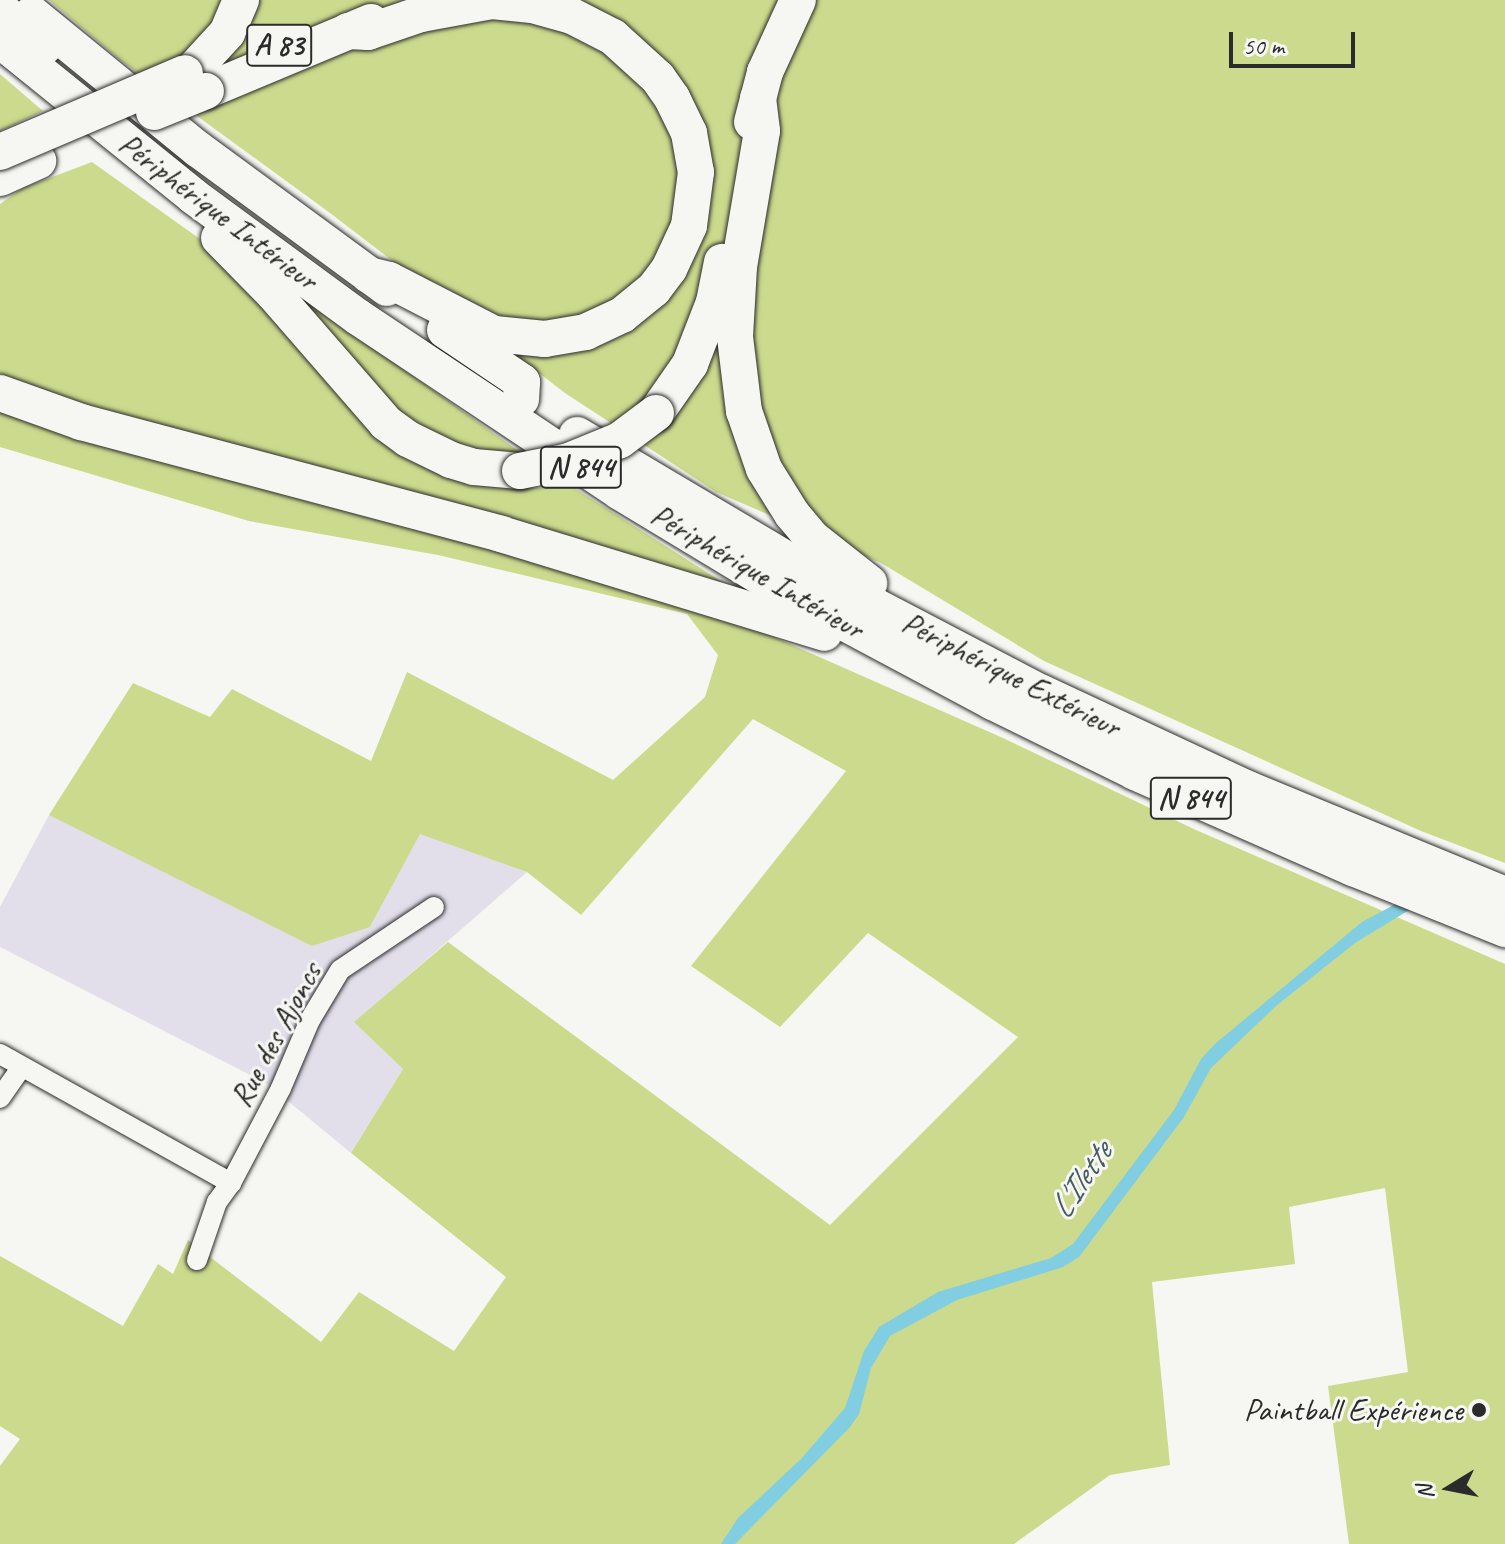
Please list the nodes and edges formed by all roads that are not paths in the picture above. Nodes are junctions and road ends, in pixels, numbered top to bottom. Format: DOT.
graph roads {
  1 [pos="16,0"];
  2 [pos="52,0"];
  3 [pos="241,0"];
  4 [pos="423,0"];
  5 [pos="798,0"];
  6 [pos="0,9"];
  7 [pos="367,13"];
  8 [pos="0,40"];
  9 [pos="89,63"];
  10 [pos="194,79"];
  11 [pos="758,98"];
  12 [pos="16,157"];
  13 [pos="0,178"];
  14 [pos="193,196"];
  15 [pos="369,275"];
  16 [pos="0,393"];
  17 [pos="521,399"];
  18 [pos="950,647"];
  19 [pos="993,702"];
  20 [pos="1401,870"];
  21 [pos="1505,895"];
  22 [pos="434,907"];
  23 [pos="1505,929"];
  24 [pos="0,1054"];
  25 [pos="22,1067"];
  26 [pos="0,1098"];
  27 [pos="231,1183"];
  28 [pos="197,1260"];
  1 -- 9 [label="highway"];
  2 -- 9 [label="highway"];
  3 -- 10 [label="highway"];
  4 -- 7 [label="highway, A 83"];
  5 -- 11 [label="highway"];
  6 -- 17 [label="highway, Périphérique Extérieur / N 844"];
  7 -- 10 [label="highway, A 83"];
  7 -- 15 [label="highway"];
  8 -- 14 [label="highway, Périphérique Intérieur / N 844"];
  9 -- 15 [label="highway"];
  10 -- 12 [label="highway, bridge"];
  11 -- 14 [label="highway, bridge"];
  11 -- 18 [label="highway"];
  12 -- 13 [label="highway"];
  14 -- 19 [label="highway, Périphérique Intérieur / N 844"];
  15 -- 17 [label="highway"];
  16 -- 19 [label="highway"];
  17 -- 18 [label="highway, Périphérique Extérieur / N 844"];
  18 -- 20 [label="highway, Périphérique Extérieur / N 844"];
  19 -- 20 [label="highway, Périphérique Intérieur / N 844"];
  20 -- 21 [label="highway, Périphérique Extérieur / N 844"];
  20 -- 23 [label="highway, Périphérique Intérieur / N 844"];
  22 -- 27 [label="street, Rue des Ajoncs"];
  24 -- 25 [label="street"];
  25 -- 26 [label="street"];
  25 -- 27 [label="street"];
  27 -- 28 [label="street, Rue des Ajoncs"];
}
